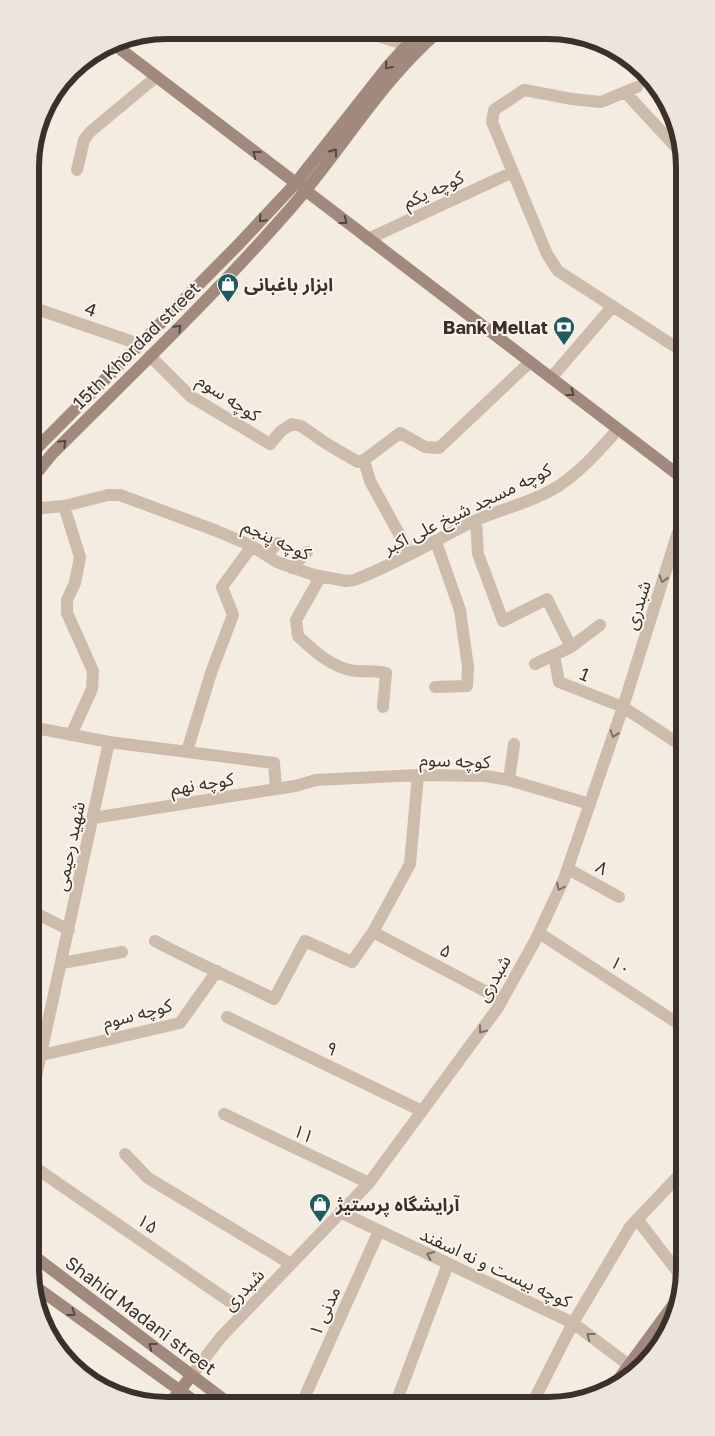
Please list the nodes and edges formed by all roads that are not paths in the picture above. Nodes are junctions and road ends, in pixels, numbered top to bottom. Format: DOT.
graph roads {
  1 [pos="388,39"];
  2 [pos="414,39"];
  3 [pos="430,39"];
  4 [pos="407,45"];
  5 [pos="118,48"];
  6 [pos="156,77"];
  7 [pos="644,81"];
  8 [pos="637,87"];
  9 [pos="625,92"];
  10 [pos="675,146"];
  11 [pos="76,170"];
  12 [pos="513,172"];
  13 [pos="300,187"];
  14 [pos="368,239"];
  15 [pos="613,306"];
  16 [pos="39,310"];
  17 [pos="139,344"];
  18 [pos="676,347"];
  19 [pos="150,356"];
  20 [pos="530,362"];
  21 [pos="550,378"];
  22 [pos="618,429"];
  23 [pos="39,446"];
  24 [pos="364,460"];
  25 [pos="39,470"];
  26 [pos="676,473"];
  27 [pos="64,506"];
  28 [pos="39,509"];
  29 [pos="476,521"];
  30 [pos="676,538"];
  31 [pos="436,542"];
  32 [pos="278,543"];
  33 [pos="252,546"];
  34 [pos="308,552"];
  35 [pos="410,554"];
  36 [pos="266,555"];
  37 [pos="292,568"];
  38 [pos="314,575"];
  39 [pos="600,625"];
  40 [pos="571,647"];
  41 [pos="554,655"];
  42 [pos="535,664"];
  43 [pos="435,688"];
  44 [pos="383,707"];
  45 [pos="623,707"];
  46 [pos="39,729"];
  47 [pos="71,735"];
  48 [pos="109,742"];
  49 [pos="676,742"];
  50 [pos="514,744"];
  51 [pos="187,751"];
  52 [pos="418,775"];
  53 [pos="316,780"];
  54 [pos="509,780"];
  55 [pos="276,788"];
  56 [pos="590,804"];
  57 [pos="93,818"];
  58 [pos="568,869"];
  59 [pos="619,897"];
  60 [pos="39,915"];
  61 [pos="69,930"];
  62 [pos="373,932"];
  63 [pos="539,933"];
  64 [pos="155,941"];
  65 [pos="122,952"];
  66 [pos="62,964"];
  67 [pos="217,971"];
  68 [pos="502,1000"];
  69 [pos="228,1016"];
  70 [pos="676,1022"];
  71 [pos="39,1053"];
  72 [pos="42,1055"];
  73 [pos="39,1067"];
  74 [pos="422,1111"];
  75 [pos="224,1114"];
  76 [pos="125,1154"];
  77 [pos="39,1170"];
  78 [pos="676,1178"];
  79 [pos="369,1183"];
  80 [pos="340,1212"];
  81 [pos="637,1219"];
  82 [pos="379,1231"];
  83 [pos="39,1261"];
  84 [pos="291,1264"];
  85 [pos="448,1264"];
  86 [pos="676,1270"];
  87 [pos="41,1290"];
  88 [pos="245,1312"];
  89 [pos="669,1312"];
  90 [pos="574,1323"];
  91 [pos="632,1367"];
  92 [pos="631,1368"];
  93 [pos="191,1376"];
  94 [pos="179,1391"];
  95 [pos="175,1397"];
  96 [pos="188,1397"];
  97 [pos="220,1397"];
  98 [pos="305,1397"];
  99 [pos="398,1397"];
  100 [pos="535,1397"];
  1 -- 4 [label="street"];
  2 -- 4 [label="main road"];
  13 -- 3 [label="main road, one-way"];
  4 -- 13 [label="main road, one-way"];
  5 -- 6 [label="main road"];
  6 -- 11 [label="street"];
  13 -- 6 [label="main road, one-way"];
  7 -- 8 [label="lane"];
  8 -- 9 [label="street"];
  9 -- 10 [label="street"];
  9 -- 12 [label="street"];
  12 -- 14 [label="street, کوچه یکم"];
  12 -- 15 [label="street"];
  13 -- 14 [label="main road, one-way"];
  13 -- 17 [label="main road, 15th Khordad street, one-way"];
  19 -- 13 [label="main road, 15th Khordad street, one-way"];
  14 -- 20 [label="main road"];
  15 -- 18 [label="street"];
  15 -- 21 [label="street"];
  16 -- 17 [label="street, 4"];
  17 -- 19 [label="main road"];
  17 -- 23 [label="main road, 15th Khordad street"];
  19 -- 24 [label="street, کوچه سوم"];
  25 -- 19 [label="main road, 15th Khordad street, one-way"];
  20 -- 21 [label="main road"];
  20 -- 24 [label="street"];
  21 -- 22 [label="main road, one-way"];
  22 -- 26 [label="main road"];
  22 -- 29 [label="street, کوچه مسجد شیخ علی اکبر"];
  24 -- 35 [label="street"];
  27 -- 28 [label="street, کوچه پنجم"];
  27 -- 33 [label="street, کوچه پنجم"];
  27 -- 47 [label="street"];
  29 -- 31 [label="street, کوچه مسجد شیخ علی اکبر"];
  29 -- 40 [label="street"];
  30 -- 45 [label="street, شبدری, one-way"];
  31 -- 35 [label="street, کوچه مسجد شیخ علی اکبر"];
  31 -- 43 [label="street"];
  32 -- 36 [label="street"];
  33 -- 36 [label="street, کوچه پنجم"];
  33 -- 51 [label="street"];
  34 -- 37 [label="street"];
  35 -- 38 [label="street, کوچه مسجد شیخ علی اکبر"];
  36 -- 37 [label="street, کوچه پنجم"];
  37 -- 38 [label="street, کوچه پنجم"];
  38 -- 44 [label="street, کوچه پنجم"];
  39 -- 40 [label="street"];
  40 -- 41 [label="street"];
  41 -- 42 [label="street"];
  41 -- 45 [label="street, 1"];
  45 -- 49 [label="street"];
  45 -- 56 [label="street, شبدری, one-way"];
  46 -- 47 [label="street"];
  47 -- 48 [label="street"];
  48 -- 51 [label="street"];
  48 -- 57 [label="street, شهید رحیمی"];
  50 -- 54 [label="street"];
  51 -- 55 [label="street"];
  52 -- 53 [label="street, کوچه سوم"];
  52 -- 54 [label="street, کوچه سوم"];
  52 -- 62 [label="street"];
  53 -- 55 [label="street, کوچه نهم"];
  54 -- 56 [label="street, کوچه سوم"];
  55 -- 57 [label="street, کوچه نهم"];
  56 -- 58 [label="street, شبدری"];
  57 -- 61 [label="street, شهید رحیمی"];
  58 -- 59 [label="street, ۸"];
  58 -- 63 [label="street, شبدری, one-way"];
  60 -- 61 [label="street"];
  61 -- 66 [label="street, شهید رحیمی"];
  62 -- 67 [label="street"];
  62 -- 68 [label="street, ۵"];
  63 -- 68 [label="street, شبدری"];
  63 -- 70 [label="street, ۱۰"];
  64 -- 67 [label="street"];
  65 -- 66 [label="street"];
  66 -- 72 [label="street, شهید رحیمی"];
  67 -- 72 [label="street, کوچه سوم"];
  68 -- 74 [label="street, شبدری, one-way"];
  69 -- 74 [label="street, ۹"];
  71 -- 72 [label="street"];
  72 -- 73 [label="street, شهید رحیمی"];
  74 -- 79 [label="street, شبدری"];
  75 -- 79 [label="street, ۱۱"];
  76 -- 84 [label="street"];
  77 -- 88 [label="street, ۱۵"];
  78 -- 81 [label="street"];
  79 -- 80 [label="street, شبدری"];
  80 -- 82 [label="street, کوچه بیست و نه اسفند"];
  80 -- 84 [label="street, شبدری"];
  81 -- 86 [label="street"];
  81 -- 90 [label="street"];
  85 -- 82 [label="street, کوچه بیست و نه اسفند, one-way"];
  82 -- 98 [label="street, مدنی ۱"];
  93 -- 83 [label="main road, Shahid Madani street, one-way"];
  84 -- 88 [label="street, شبدری"];
  85 -- 90 [label="street, کوچه بیست و نه اسفند"];
  85 -- 99 [label="street"];
  87 -- 94 [label="main road, Shahid Madani street, one-way"];
  88 -- 93 [label="street, شبدری"];
  89 -- 91 [label="main road"];
  92 -- 90 [label="street, کوچه بیست و نه اسفند, one-way"];
  90 -- 100 [label="street"];
  93 -- 94 [label="main road"];
  93 -- 97 [label="main road, Shahid Madani street"];
  94 -- 95 [label="main road"];
  94 -- 96 [label="main road, Shahid Madani street"];
}
